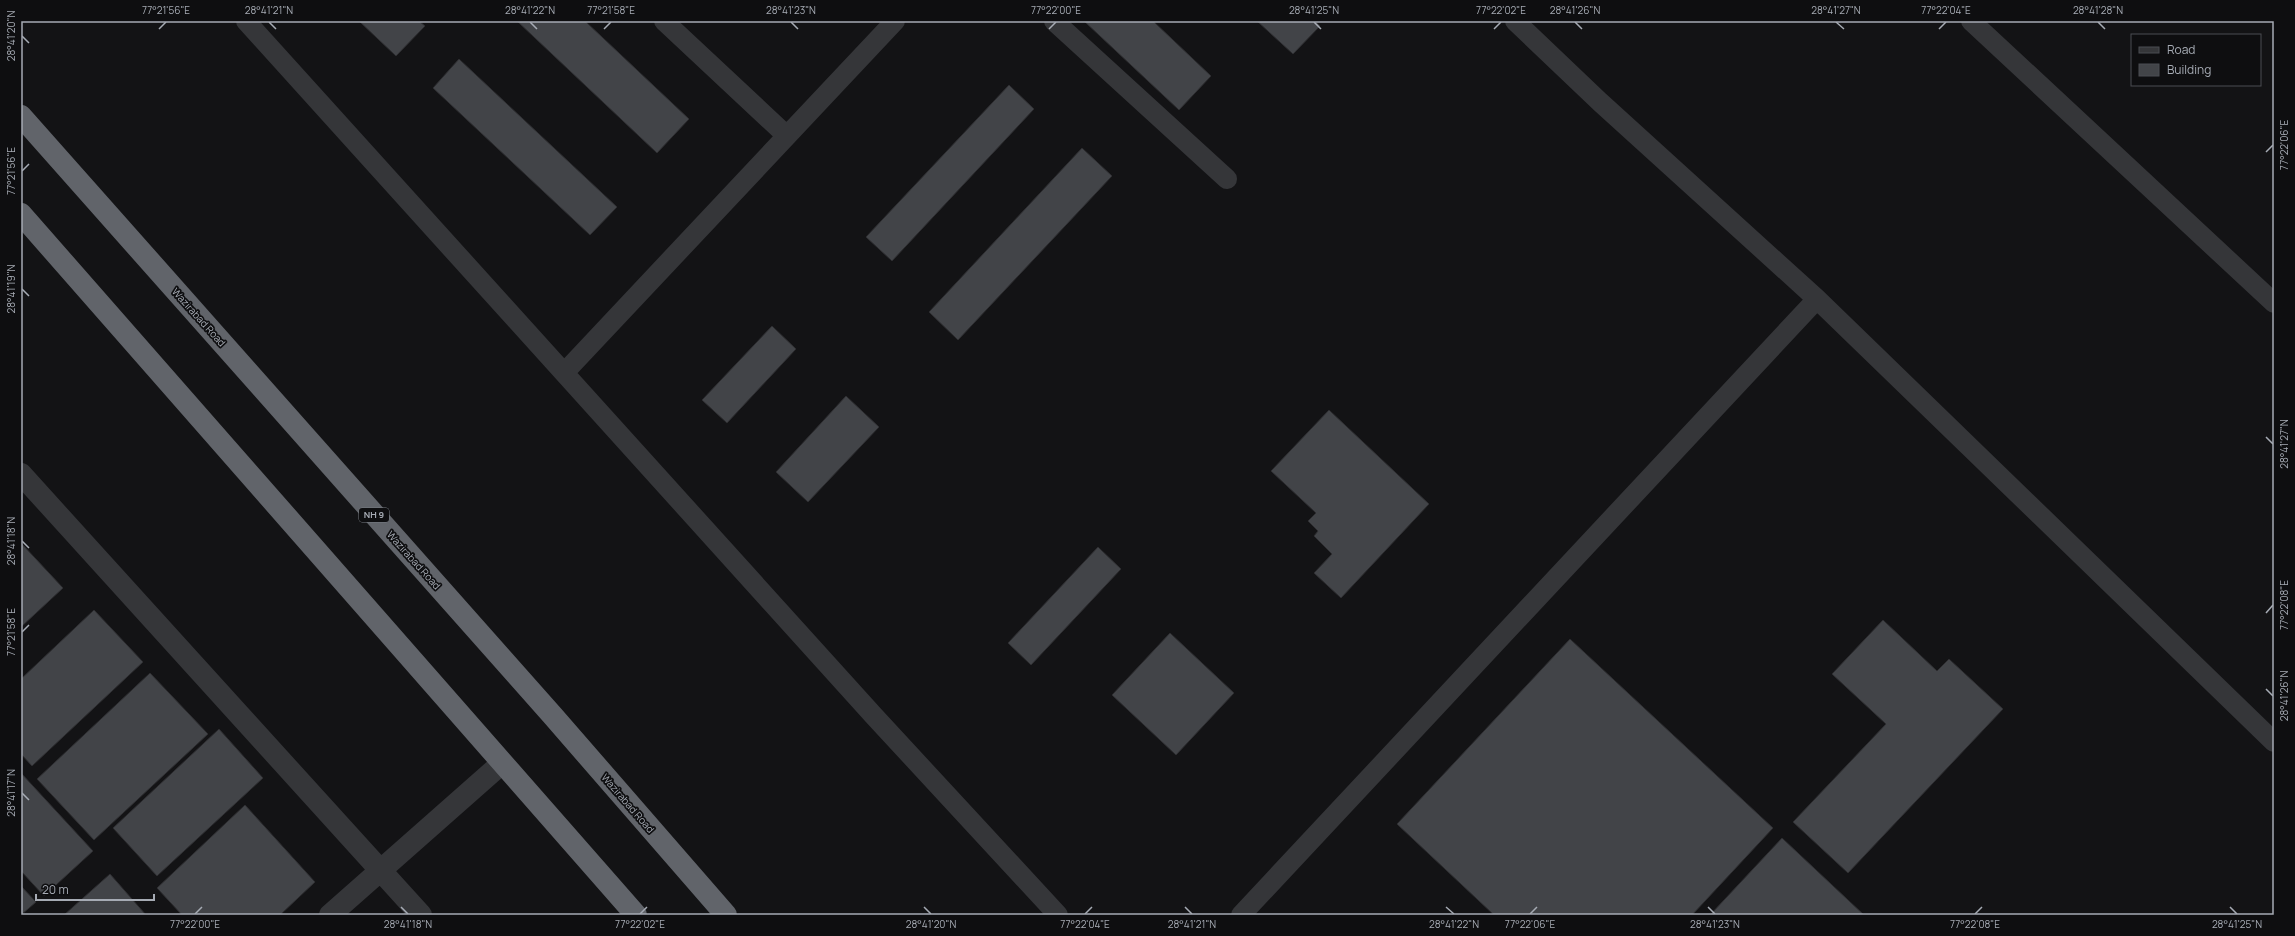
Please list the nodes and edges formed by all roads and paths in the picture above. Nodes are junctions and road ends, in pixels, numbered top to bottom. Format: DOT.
graph roads {
  1 [pos="246,21"];
  2 [pos="664,21"];
  3 [pos="895,21"];
  4 [pos="1054,21"];
  5 [pos="1515,21"];
  6 [pos="1971,21"];
  7 [pos="21,116"];
  8 [pos="787,136"];
  9 [pos="1227,179"];
  10 [pos="21,214"];
  11 [pos="1816,299"];
  12 [pos="2274,303"];
  13 [pos="564,374"];
  14 [pos="21,474"];
  15 [pos="2274,742"];
  16 [pos="502,764"];
  17 [pos="381,870"];
  18 [pos="330,915"];
  19 [pos="421,915"];
  20 [pos="636,915"];
  21 [pos="726,915"];
  22 [pos="1058,915"];
  23 [pos="1241,915"];
  1 -- 13 [label="lane"];
  2 -- 8 [label="lane"];
  3 -- 8 [label="lane"];
  4 -- 9 [label="lane"];
  5 -- 11 [label="lane"];
  6 -- 12 [label="lane"];
  7 -- 21 [label="highway, Wazirabad Road / NH 9"];
  8 -- 13 [label="lane"];
  10 -- 16 [label="highway"];
  11 -- 15 [label="lane"];
  11 -- 23 [label="lane"];
  13 -- 22 [label="lane"];
  14 -- 17 [label="street"];
  16 -- 17 [label="street"];
  16 -- 20 [label="highway"];
  17 -- 18 [label="street"];
  17 -- 19 [label="street"];
}
